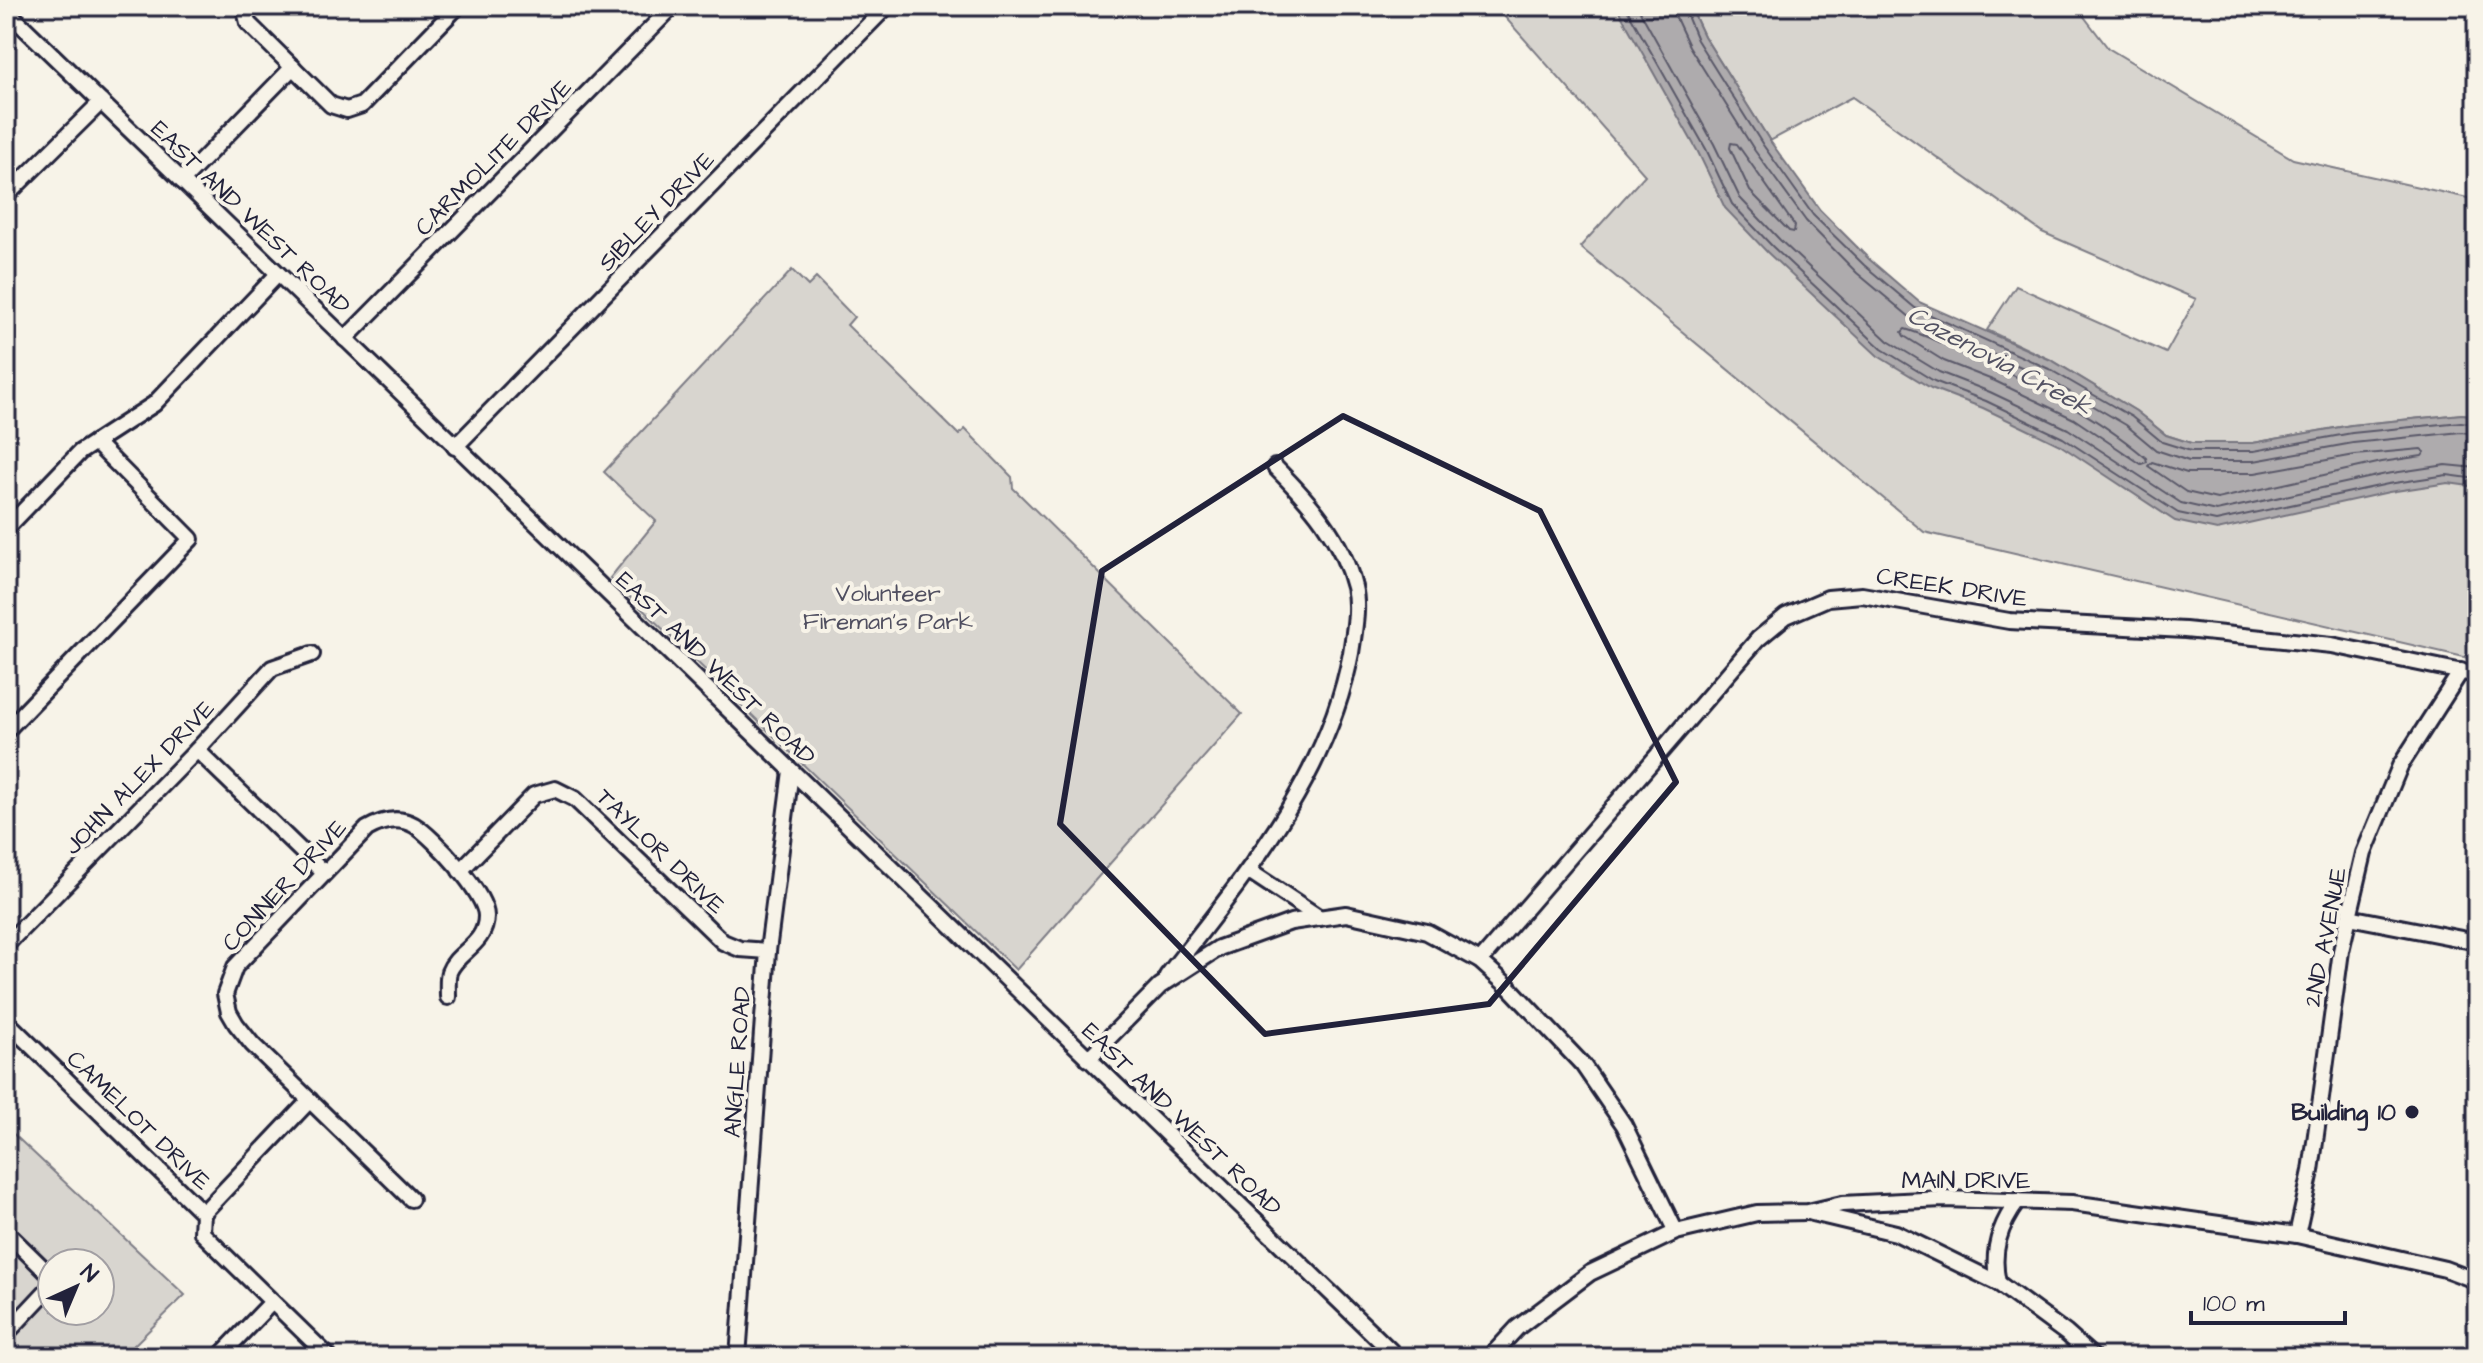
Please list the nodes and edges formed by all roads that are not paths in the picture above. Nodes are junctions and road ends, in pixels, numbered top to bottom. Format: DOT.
graph roads {
  1 [pos="244,6"];
  2 [pos="458,6"];
  3 [pos="673,6"];
  4 [pos="887,6"];
  5 [pos="6,10"];
  6 [pos="293,67"];
  7 [pos="101,102"];
  8 [pos="182,181"];
  9 [pos="6,196"];
  10 [pos="278,274"];
  11 [pos="345,339"];
  12 [pos="95,442"];
  13 [pos="455,447"];
  14 [pos="1275,467"];
  15 [pos="6,529"];
  16 [pos="312,654"];
  17 [pos="2461,671"];
  18 [pos="2477,675"];
  19 [pos="6,731"];
  20 [pos="197,750"];
  21 [pos="791,771"];
  22 [pos="460,871"];
  23 [pos="1249,871"];
  24 [pos="324,873"];
  25 [pos="2349,917"];
  26 [pos="1320,918"];
  27 [pos="2477,942"];
  28 [pos="6,945"];
  29 [pos="768,951"];
  30 [pos="1480,961"];
  31 [pos="1160,986"];
  32 [pos="448,997"];
  33 [pos="6,1021"];
  34 [pos="1088,1059"];
  35 [pos="310,1100"];
  36 [pos="411,1199"];
  37 [pos="2018,1201"];
  38 [pos="1808,1212"];
  39 [pos="203,1213"];
  40 [pos="6,1232"];
  41 [pos="1676,1232"];
  42 [pos="2297,1235"];
  43 [pos="36,1261"];
  44 [pos="2477,1281"];
  45 [pos="1998,1283"];
  46 [pos="36,1302"];
  47 [pos="272,1302"];
  48 [pos="6,1334"];
  49 [pos="219,1357"];
  50 [pos="329,1357"];
  51 [pos="738,1357"];
  52 [pos="1397,1357"];
  53 [pos="1490,1357"];
  54 [pos="2093,1357"];
  1 -- 6 [label="street"];
  2 -- 6 [label="street"];
  3 -- 11 [label="street, CARMOLITE DRIVE"];
  4 -- 13 [label="street, SIBLEY DRIVE"];
  5 -- 7 [label="street, EAST AND WEST ROAD"];
  6 -- 8 [label="street"];
  7 -- 8 [label="street, EAST AND WEST ROAD"];
  7 -- 9 [label="street"];
  8 -- 10 [label="street, EAST AND WEST ROAD"];
  10 -- 11 [label="street, EAST AND WEST ROAD"];
  10 -- 12 [label="street"];
  11 -- 13 [label="street, EAST AND WEST ROAD"];
  12 -- 15 [label="street"];
  12 -- 19 [label="street"];
  13 -- 21 [label="street, EAST AND WEST ROAD"];
  14 -- 23 [label="street"];
  16 -- 20 [label="street, JOHN ALEX DRIVE"];
  17 -- 18 [label="street, CREEK DRIVE"];
  17 -- 25 [label="street, 2ND AVENUE"];
  17 -- 30 [label="street, CREEK DRIVE"];
  20 -- 24 [label="street"];
  20 -- 28 [label="street, JOHN ALEX DRIVE"];
  21 -- 29 [label="street, ANGLE ROAD"];
  21 -- 34 [label="street, EAST AND WEST ROAD"];
  22 -- 24 [label="street, CONNER DRIVE"];
  22 -- 29 [label="street, TAYLOR DRIVE"];
  22 -- 32 [label="street, CONNER DRIVE"];
  23 -- 26 [label="street"];
  23 -- 31 [label="street"];
  24 -- 35 [label="street, CONNER DRIVE"];
  25 -- 27 [label="street"];
  25 -- 42 [label="street, 2ND AVENUE"];
  26 -- 30 [label="street"];
  26 -- 31 [label="street"];
  29 -- 51 [label="street, ANGLE ROAD"];
  30 -- 41 [label="street"];
  31 -- 34 [label="street"];
  33 -- 39 [label="street, CAMELOT DRIVE"];
  34 -- 52 [label="street, EAST AND WEST ROAD"];
  35 -- 36 [label="street, CONNER DRIVE"];
  35 -- 39 [label="street"];
  37 -- 38 [label="street, MAIN DRIVE"];
  37 -- 42 [label="street, MAIN DRIVE"];
  37 -- 45 [label="street"];
  38 -- 41 [label="street, MAIN DRIVE"];
  38 -- 45 [label="street"];
  39 -- 47 [label="street, CAMELOT DRIVE"];
  40 -- 43 [label="street"];
  41 -- 53 [label="street, MAIN DRIVE"];
  42 -- 44 [label="street, MAIN DRIVE"];
  45 -- 54 [label="street"];
  46 -- 48 [label="street"];
  47 -- 49 [label="street"];
  47 -- 50 [label="street, CAMELOT DRIVE"];
}
